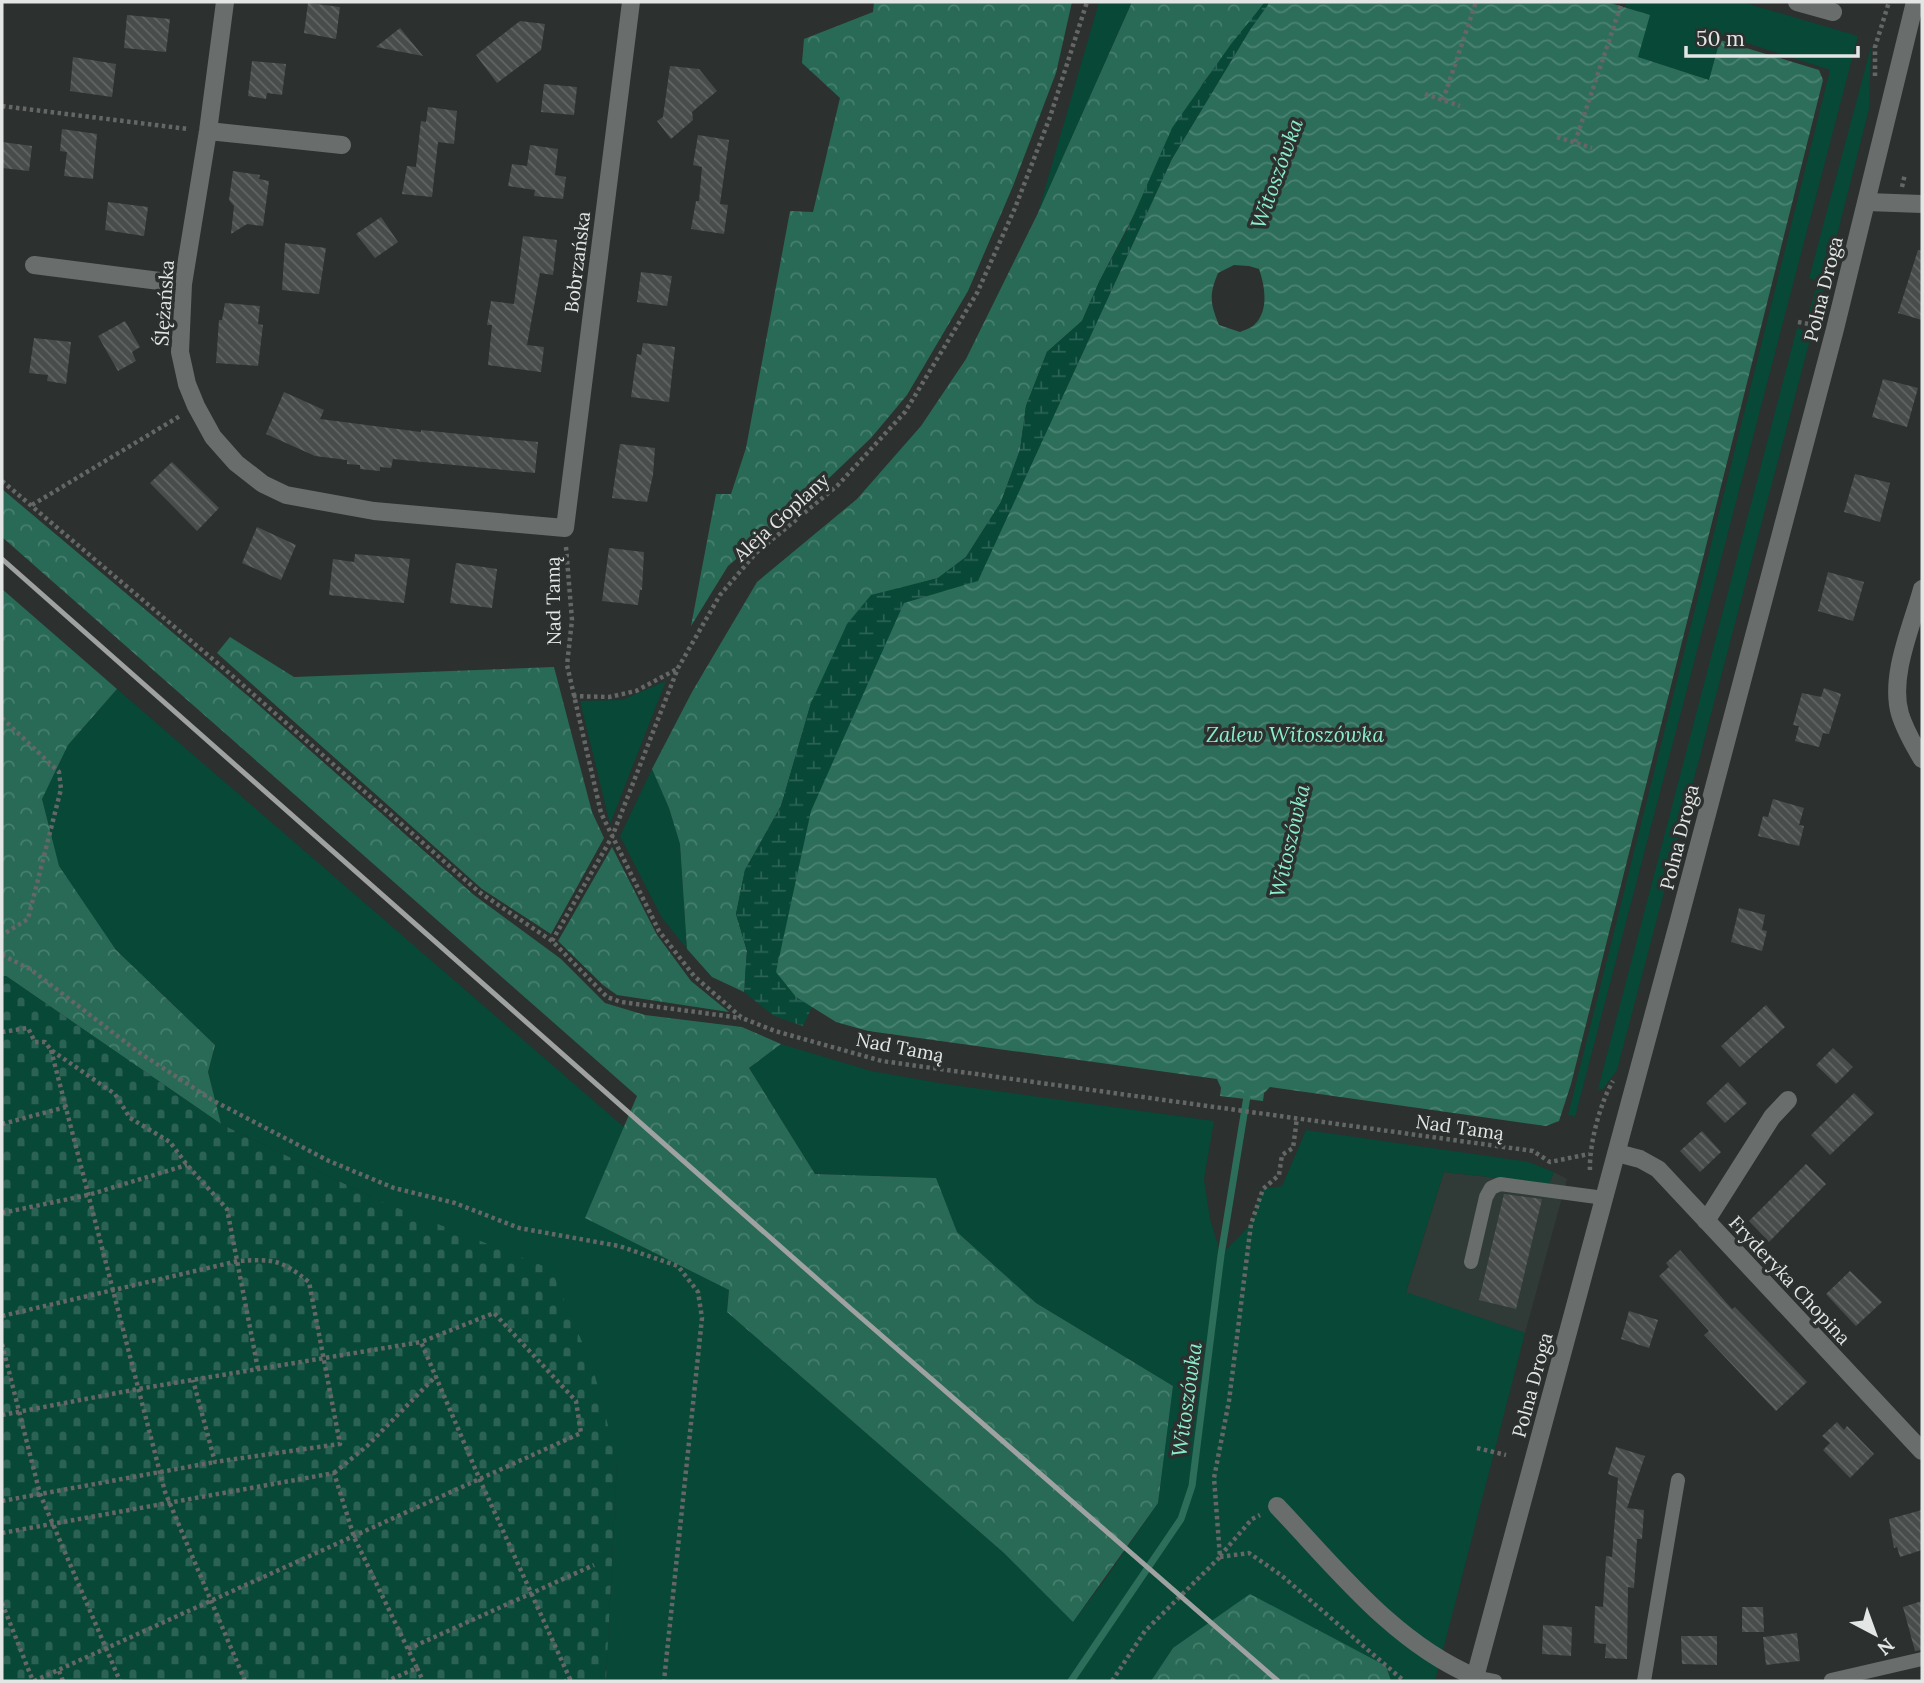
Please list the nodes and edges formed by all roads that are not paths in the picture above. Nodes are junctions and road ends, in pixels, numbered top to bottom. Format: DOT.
graph roads {
  1 [pos="225,2"];
  2 [pos="631,2"];
  3 [pos="1797,2"];
  4 [pos="1916,2"];
  5 [pos="1833,12"];
  6 [pos="208,131"];
  7 [pos="342,145"];
  8 [pos="1867,202"];
  9 [pos="1922,204"];
  10 [pos="34,265"];
  11 [pos="183,284"];
  12 [pos="565,528"];
  13 [pos="1922,589"];
  14 [pos="1922,759"];
  15 [pos="1787,1100"];
  16 [pos="1617,1153"];
  17 [pos="1604,1198"];
  18 [pos="1706,1221"];
  19 [pos="1471,1262"];
  20 [pos="1922,1451"];
  21 [pos="1678,1480"];
  22 [pos="1277,1506"];
  23 [pos="1922,1659"];
  24 [pos="1475,1679"];
  25 [pos="1830,1680"];
  26 [pos="1494,1681"];
  27 [pos="1644,1681"];
  1 -- 6 [label="street, Ślężańska"];
  2 -- 12 [label="street, Bobrzańska"];
  3 -- 5 [label="street"];
  4 -- 8 [label="street, Polna Droga"];
  6 -- 7 [label="street"];
  6 -- 11 [label="street, Ślężańska"];
  8 -- 9 [label="street"];
  8 -- 16 [label="street, Polna Droga"];
  10 -- 11 [label="street"];
  11 -- 12 [label="street, Ślężańska"];
  13 -- 14 [label="street"];
  15 -- 18 [label="street"];
  16 -- 17 [label="street, Polna Droga"];
  16 -- 18 [label="street, Fryderyka Chopina"];
  17 -- 19 [label="lane"];
  17 -- 24 [label="street, Polna Droga"];
  18 -- 20 [label="street, Fryderyka Chopina"];
  21 -- 27 [label="lane"];
  22 -- 24 [label="street"];
  23 -- 25 [label="lane"];
  24 -- 26 [label="lane"];
}
